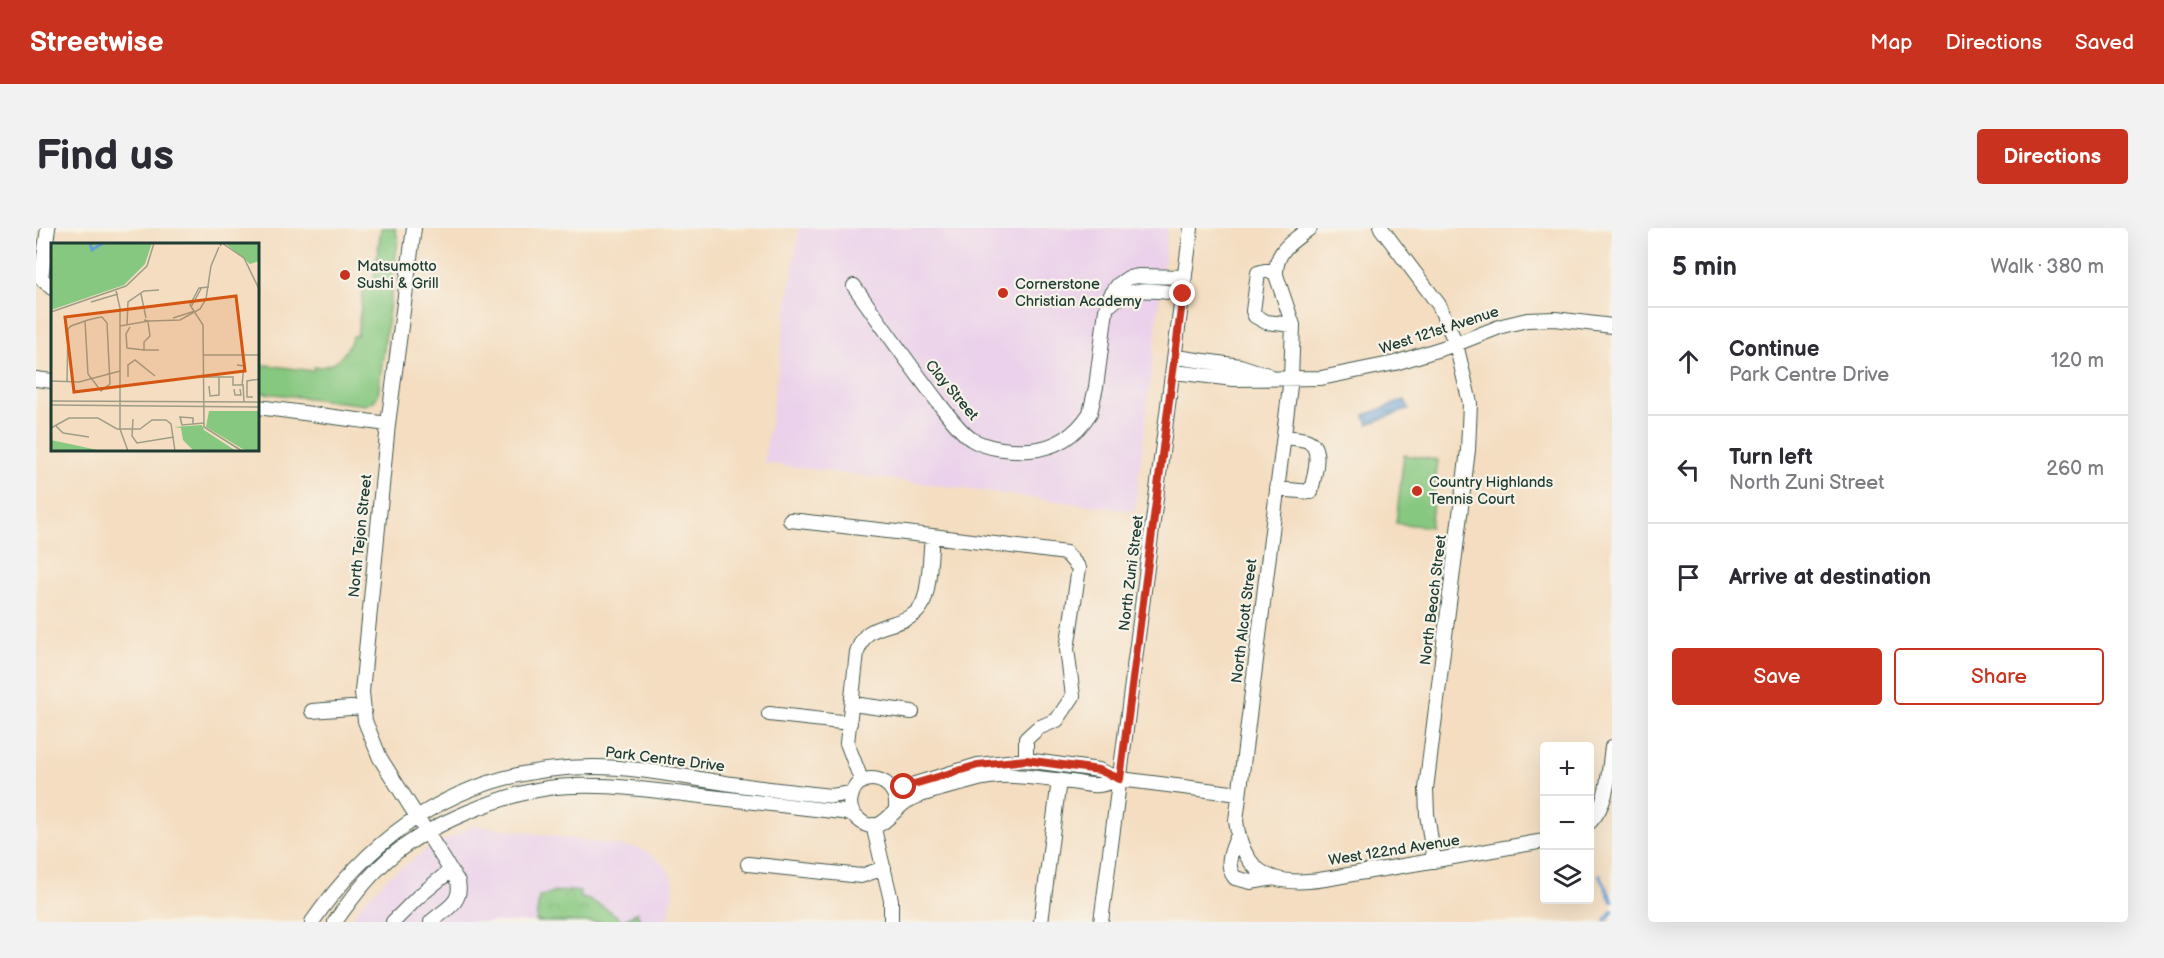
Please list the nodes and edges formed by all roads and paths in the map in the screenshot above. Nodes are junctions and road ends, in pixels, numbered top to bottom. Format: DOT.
graph roads {
  1 [pos="48,228"];
  2 [pos="414,228"];
  3 [pos="1191,228"];
  4 [pos="1311,228"];
  5 [pos="1381,228"];
  6 [pos="1276,271"];
  7 [pos="1185,277"];
  8 [pos="854,285"];
  9 [pos="51,287"];
  10 [pos="1183,294"];
  11 [pos="1106,310"];
  12 [pos="1293,325"];
  13 [pos="1612,326"];
  14 [pos="1456,344"];
  15 [pos="1176,357"];
  16 [pos="1174,372"];
  17 [pos="1276,377"];
  18 [pos="1291,378"];
  19 [pos="36,379"];
  20 [pos="51,381"];
  21 [pos="260,407"];
  22 [pos="388,424"];
  23 [pos="1284,437"];
  24 [pos="1277,489"];
  25 [pos="790,520"];
  26 [pos="932,536"];
  27 [pos="852,704"];
  28 [pos="363,707"];
  29 [pos="312,711"];
  30 [pos="912,712"];
  31 [pos="769,714"];
  32 [pos="850,723"];
  33 [pos="1612,747"];
  34 [pos="1026,760"];
  35 [pos="1120,779"];
  36 [pos="1059,780"];
  37 [pos="862,782"];
  38 [pos="891,787"];
  39 [pos="852,793"];
  40 [pos="1239,794"];
  41 [pos="896,808"];
  42 [pos="854,815"];
  43 [pos="417,816"];
  44 [pos="1594,818"];
  45 [pos="873,825"];
  46 [pos="427,832"];
  47 [pos="1238,835"];
  48 [pos="1540,842"];
  49 [pos="1434,861"];
  50 [pos="748,864"];
  51 [pos="1253,864"];
  52 [pos="884,868"];
  53 [pos="451,870"];
  54 [pos="1274,878"];
  55 [pos="312,922"];
  56 [pos="335,922"];
  57 [pos="393,922"];
  58 [pos="435,922"];
  59 [pos="891,922"];
  60 [pos="1041,922"];
  61 [pos="1101,922"];
  1 -- 9 [label="street"];
  2 -- 22 [label="street, North Tejon Street"];
  3 -- 7 [label="street, North Zuni Street"];
  4 -- 6 [label="street"];
  5 -- 14 [label="street, North Beach Street"];
  6 -- 12 [label="street, North Alcott Street"];
  6 -- 12 [label="street"];
  7 -- 10 [label="street, North Zuni Street"];
  7 -- 11 [label="street, Clay Street"];
  8 -- 11 [label="street, Clay Street"];
  10 -- 11 [label="street"];
  10 -- 15 [label="street, North Zuni Street"];
  12 -- 18 [label="street, North Alcott Street"];
  13 -- 14 [label="street, West 121st Avenue"];
  14 -- 18 [label="street, West 121st Avenue"];
  14 -- 49 [label="street, North Beach Street"];
  15 -- 16 [label="street, North Zuni Street"];
  15 -- 17 [label="street, West 121st Avenue"];
  16 -- 17 [label="street, West 121st Avenue"];
  16 -- 35 [label="street, North Zuni Street"];
  17 -- 18 [label="street, West 121st Avenue"];
  18 -- 23 [label="street, North Alcott Street"];
  19 -- 20 [label="street"];
  21 -- 22 [label="street"];
  22 -- 28 [label="street, North Tejon Street"];
  23 -- 24 [label="street, North Alcott Street"];
  23 -- 24 [label="street"];
  24 -- 40 [label="street, North Alcott Street"];
  25 -- 26 [label="street"];
  26 -- 27 [label="street"];
  26 -- 34 [label="street"];
  27 -- 30 [label="street"];
  27 -- 32 [label="street"];
  28 -- 29 [label="street"];
  28 -- 43 [label="street, North Tejon Street"];
  31 -- 32 [label="street"];
  32 -- 37 [label="street"];
  33 -- 44 [label="street"];
  34 -- 35 [label="street"];
  34 -- 38 [label="street"];
  35 -- 36 [label="street"];
  35 -- 40 [label="street"];
  35 -- 61 [label="street, North Zuni Street"];
  36 -- 41 [label="street"];
  36 -- 60 [label="street"];
  37 -- 38 [label="street"];
  37 -- 39 [label="street"];
  38 -- 41 [label="street"];
  39 -- 42 [label="street"];
  39 -- 43 [label="street, Park Centre Drive"];
  40 -- 47 [label="street, North Alcott Street"];
  41 -- 45 [label="street"];
  42 -- 45 [label="street"];
  42 -- 46 [label="street"];
  43 -- 46 [label="street, North Tejon Street"];
  43 -- 55 [label="street, Park Centre Drive"];
  45 -- 52 [label="street"];
  46 -- 53 [label="street, North Tejon Street"];
  46 -- 56 [label="street"];
  47 -- 51 [label="street, North Alcott Street"];
  47 -- 54 [label="street"];
  48 -- 49 [label="street, West 122nd Avenue"];
  49 -- 54 [label="street, West 122nd Avenue"];
  50 -- 52 [label="street"];
  51 -- 54 [label="street, West 122nd Avenue"];
  52 -- 59 [label="street"];
  53 -- 57 [label="street"];
  53 -- 58 [label="street, North Tejon Street"];
}
